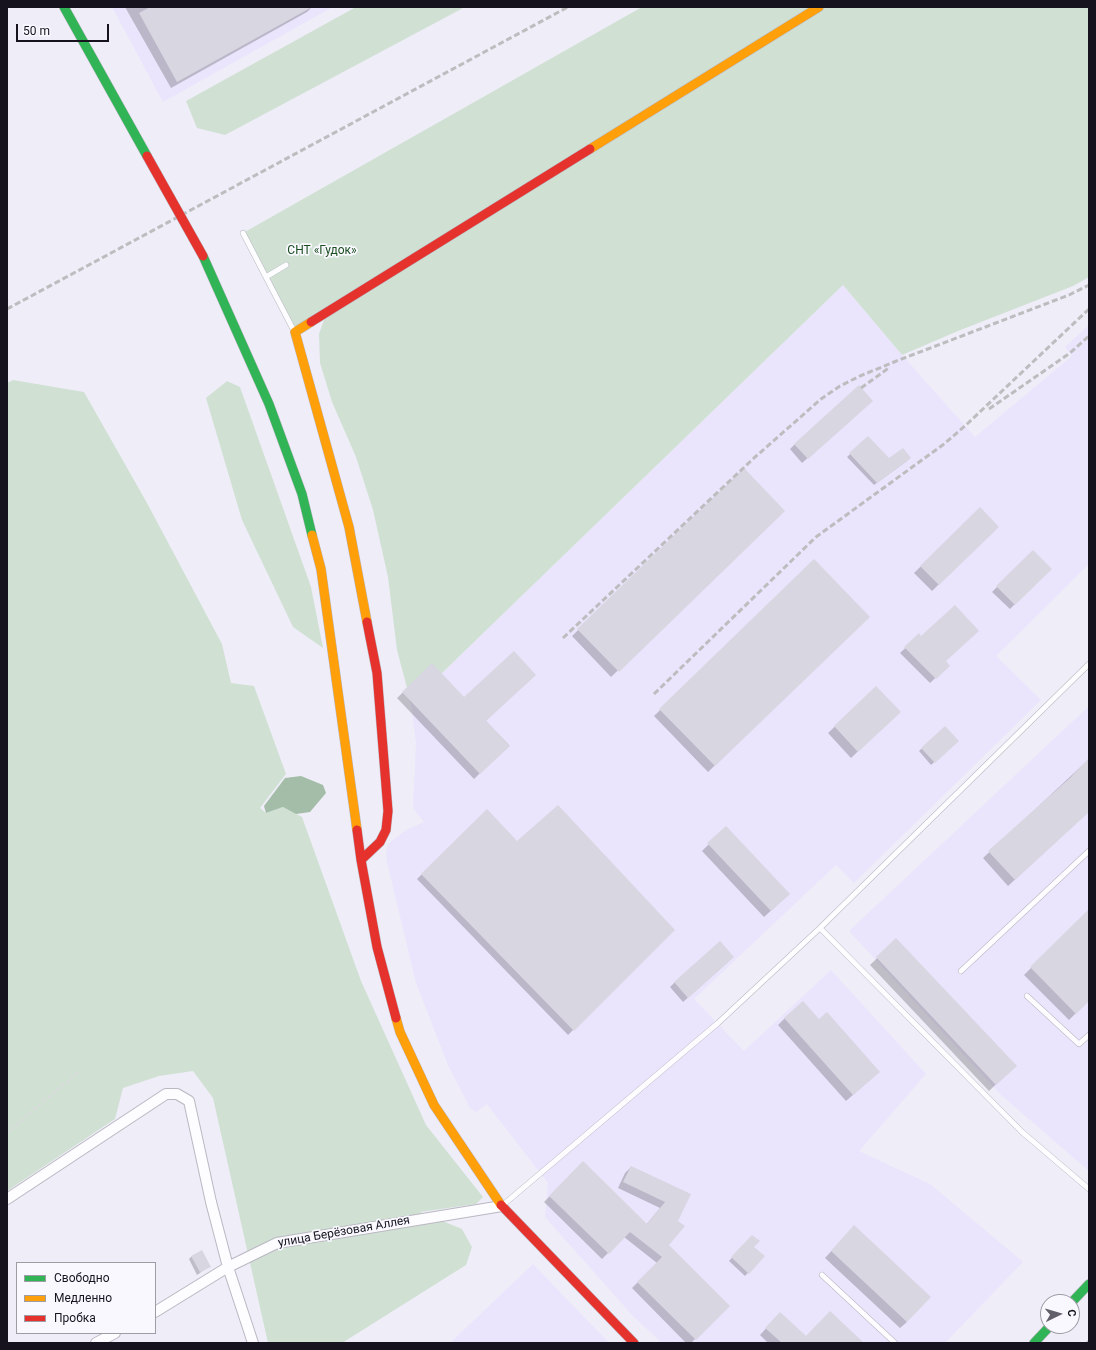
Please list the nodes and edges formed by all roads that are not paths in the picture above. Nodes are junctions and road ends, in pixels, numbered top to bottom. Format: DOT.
graph roads {
  1 [pos="64,7"];
  2 [pos="818,7"];
  3 [pos="243,233"];
  4 [pos="286,265"];
  5 [pos="266,277"];
  6 [pos="295,332"];
  7 [pos="1089,664"];
  8 [pos="1089,851"];
  9 [pos="361,860"];
  10 [pos="820,928"];
  11 [pos="961,971"];
  12 [pos="1026,996"];
  13 [pos="1089,1035"];
  14 [pos="1089,1189"];
  15 [pos="7,1199"];
  16 [pos="502,1206"];
  17 [pos="228,1267"];
  18 [pos="822,1276"];
  19 [pos="1089,1284"];
  20 [pos="1080,1294"];
  21 [pos="156,1311"];
  22 [pos="113,1334"];
  23 [pos="1042,1334"];
  24 [pos="96,1343"];
  25 [pos="253,1343"];
  26 [pos="634,1343"];
  27 [pos="895,1343"];
  28 [pos="1034,1343"];
  1 -- 9 [label="street, bridge"];
  2 -- 6 [label="street"];
  3 -- 5 [label="lane"];
  4 -- 5 [label="lane"];
  5 -- 6 [label="lane"];
  6 -- 9 [label="street"];
  7 -- 10 [label="lane"];
  8 -- 11 [label="lane"];
  9 -- 16 [label="street"];
  10 -- 14 [label="lane"];
  10 -- 16 [label="lane"];
  12 -- 13 [label="lane"];
  15 -- 17 [label="street"];
  16 -- 17 [label="street, улица Берёзовая Аллея"];
  16 -- 26 [label="street"];
  17 -- 21 [label="street, улица Берёзовая Аллея"];
  17 -- 25 [label="street"];
  18 -- 27 [label="lane"];
  19 -- 20 [label="street"];
  22 -- 24 [label="street"];
  23 -- 28 [label="street"];
}
